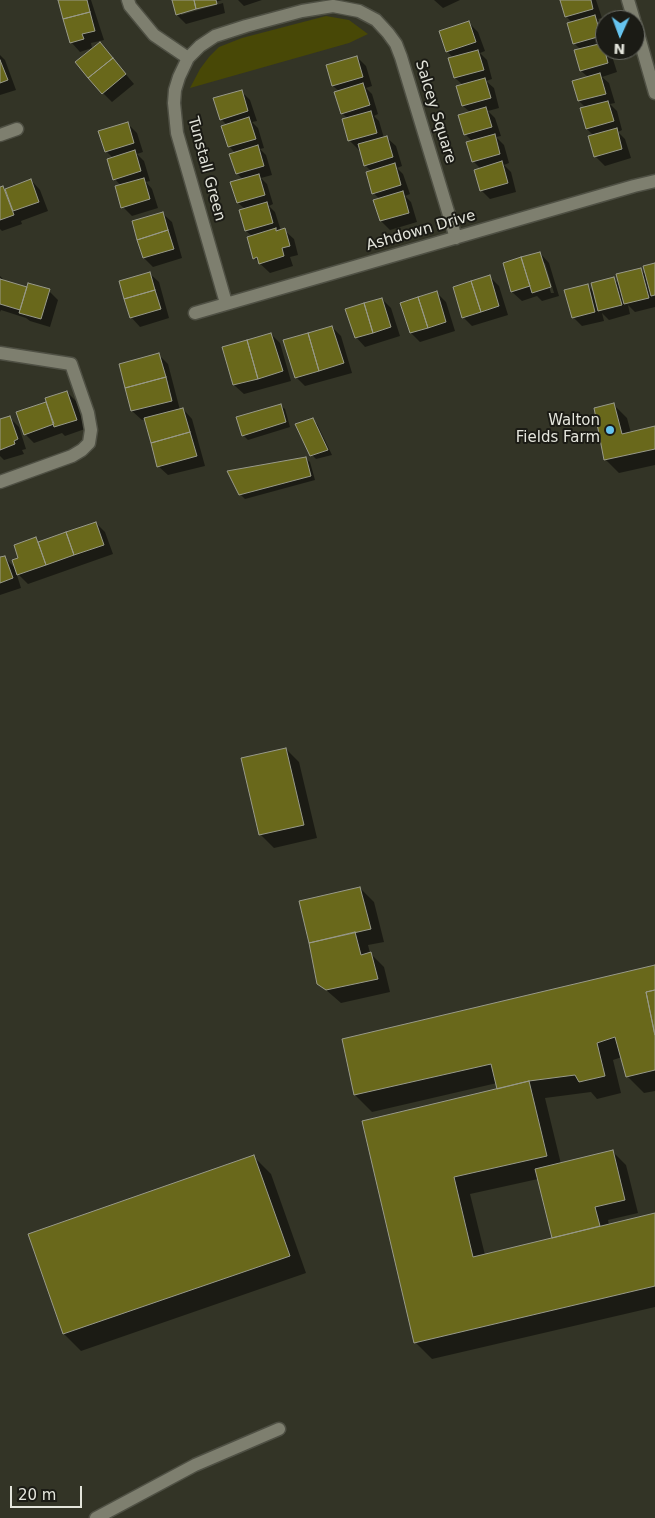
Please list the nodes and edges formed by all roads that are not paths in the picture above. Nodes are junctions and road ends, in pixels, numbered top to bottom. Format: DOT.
graph roads {
  1 [pos="128,0"];
  2 [pos="361,5"];
  3 [pos="188,58"];
  4 [pos="645,59"];
  5 [pos="655,93"];
  6 [pos="17,129"];
  7 [pos="0,135"];
  8 [pos="655,181"];
  9 [pos="456,238"];
  10 [pos="226,303"];
  11 [pos="195,313"];
  12 [pos="0,353"];
  13 [pos="0,482"];
  14 [pos="279,1429"];
  15 [pos="96,1518"];
  1 -- 3 [label="street"];
  2 -- 3 [label="street, Tunstall Green"];
  2 -- 9 [label="street, Salcey Square"];
  3 -- 10 [label="street, Tunstall Green"];
  4 -- 5 [label="street"];
  6 -- 7 [label="street"];
  8 -- 9 [label="street, Ashdown Drive"];
  9 -- 10 [label="street, Ashdown Drive"];
  10 -- 11 [label="street, Ashdown Drive"];
  12 -- 13 [label="street"];
  14 -- 15 [label="street"];
}
